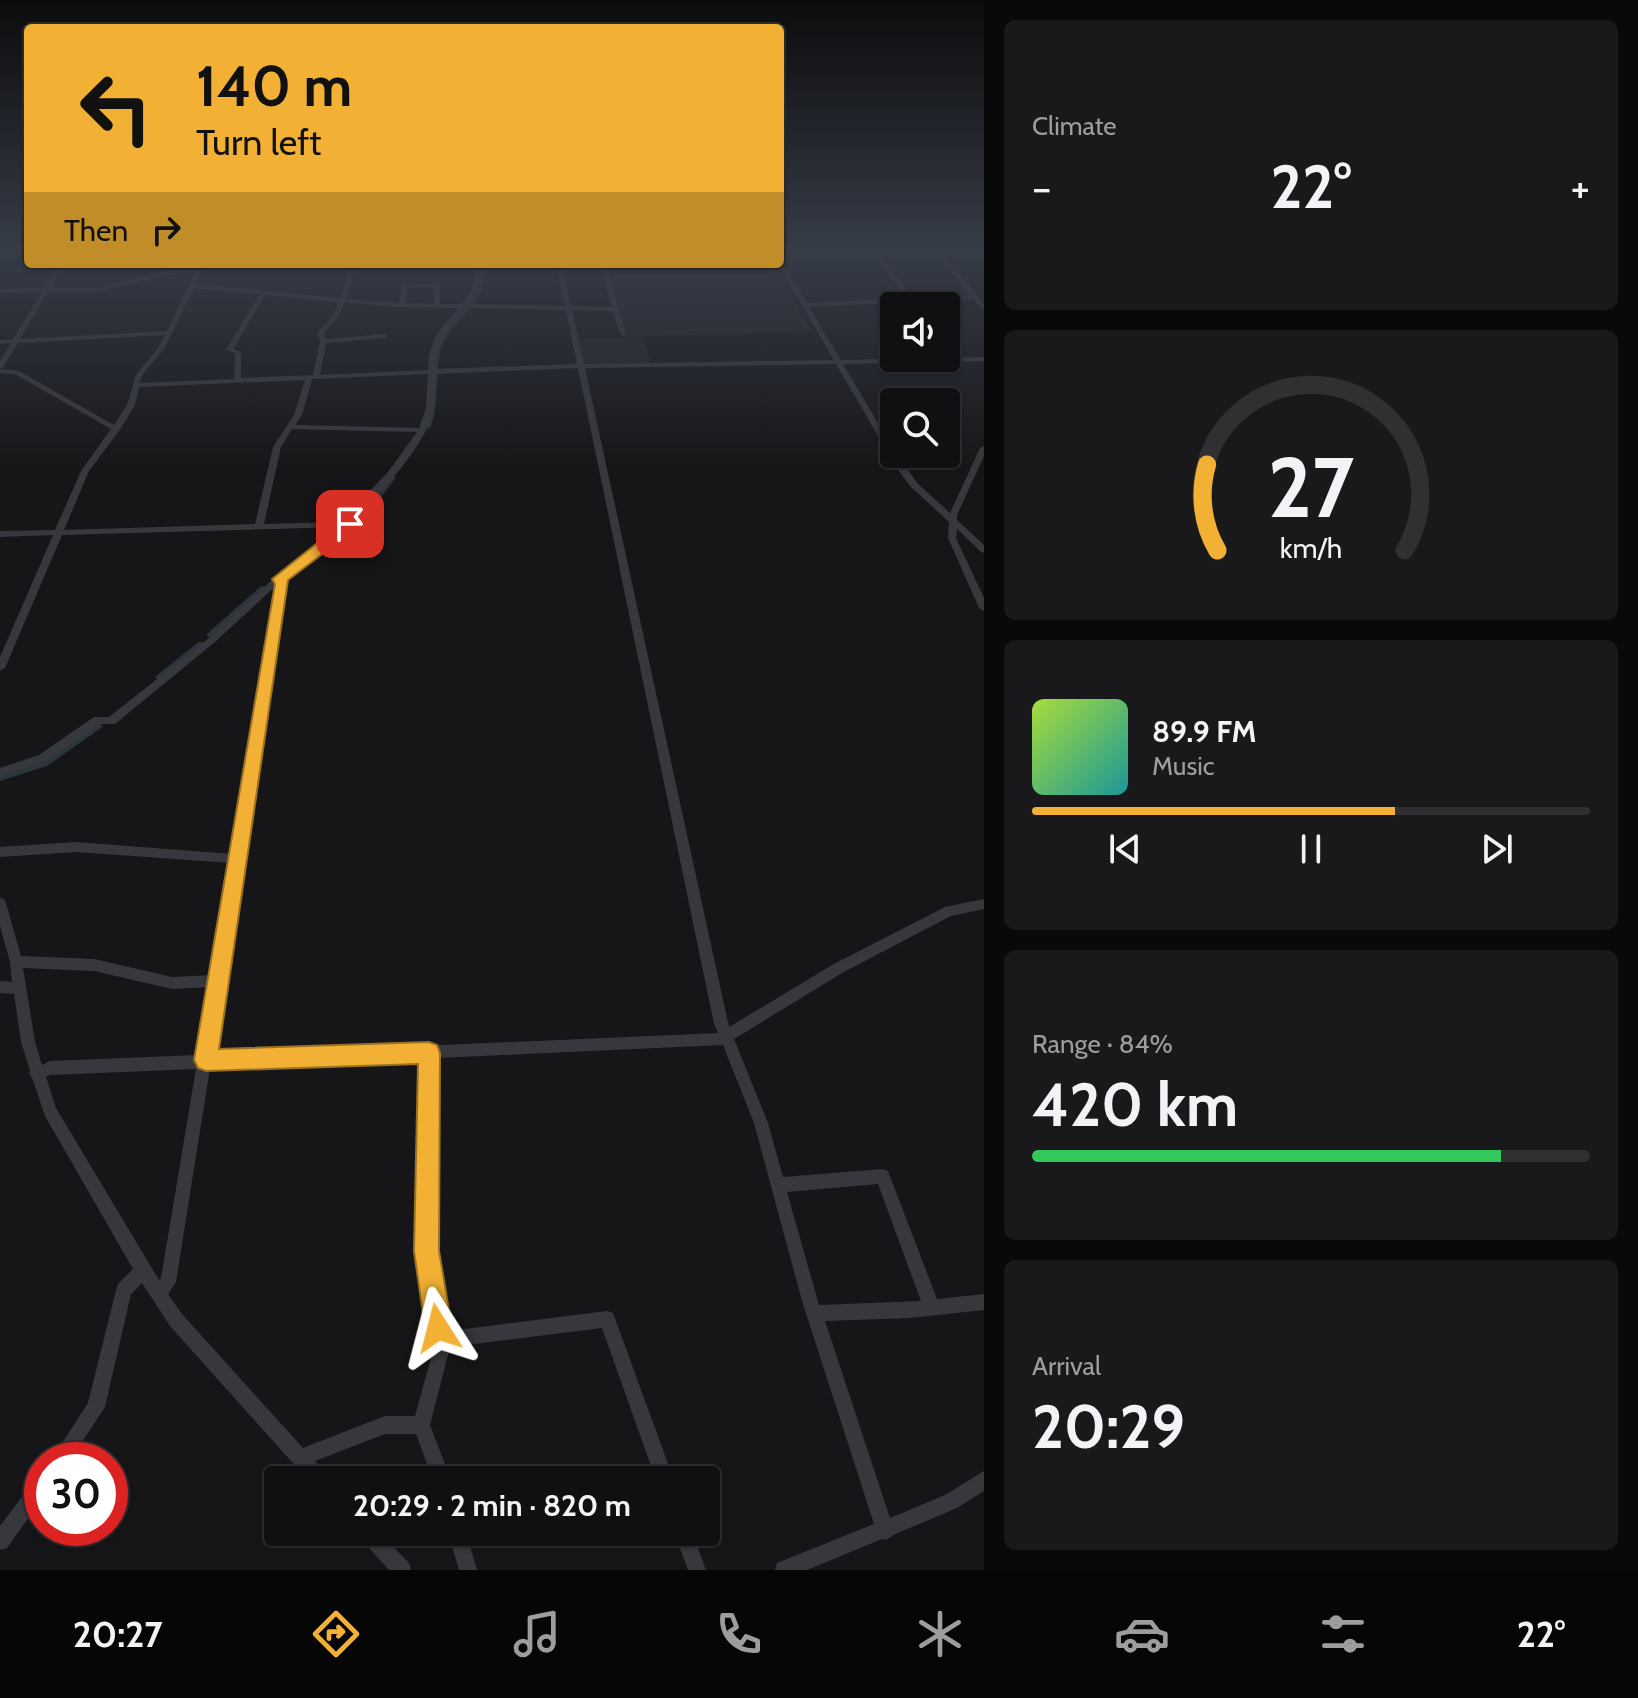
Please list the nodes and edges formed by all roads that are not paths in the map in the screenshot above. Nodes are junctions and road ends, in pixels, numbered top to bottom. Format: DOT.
graph roads {
  1 [pos="26,324"];
  2 [pos="174,324"];
  3 [pos="245,324"];
  4 [pos="328,324"];
  5 [pos="451,324"];
  6 [pos="571,324"];
  7 [pos="620,324"];
  8 [pos="819,324"];
  9 [pos="170,333"];
  10 [pos="623,334"];
  11 [pos="385,336"];
  12 [pos="323,341"];
  13 [pos="0,342"];
  14 [pos="15,342"];
  15 [pos="984,359"];
  16 [pos="840,360"];
  17 [pos="581,367"];
  18 [pos="0,369"];
  19 [pos="431,372"];
  20 [pos="312,378"];
  21 [pos="237,381"];
  22 [pos="138,385"];
  23 [pos="880,421"];
  24 [pos="291,427"];
  25 [pos="116,429"];
  26 [pos="421,430"];
  27 [pos="984,448"];
  28 [pos="911,468"];
  29 [pos="953,518"];
  30 [pos="346,524"];
  31 [pos="259,527"];
  32 [pos="58,532"];
  33 [pos="0,534"];
  34 [pos="984,542"];
  35 [pos="984,551"];
  36 [pos="958,557"];
  37 [pos="279,579"];
  38 [pos="984,608"];
  39 [pos="0,668"];
  40 [pos="0,772"];
  41 [pos="0,852"];
  42 [pos="238,859"];
  43 [pos="0,903"];
  44 [pos="984,904"];
  45 [pos="16,962"];
  46 [pos="218,981"];
  47 [pos="0,987"];
  48 [pos="20,988"];
  49 [pos="727,1037"];
  50 [pos="429,1053"];
  51 [pos="206,1060"];
  52 [pos="36,1074"];
  53 [pos="778,1185"];
  54 [pos="143,1270"];
  55 [pos="159,1293"];
  56 [pos="984,1302"];
  57 [pos="932,1308"];
  58 [pos="814,1313"];
  59 [pos="444,1340"];
  60 [pos="421,1425"];
  61 [pos="72,1442"];
  62 [pos="299,1458"];
  63 [pos="307,1466"];
  64 [pos="437,1466"];
  65 [pos="660,1466"];
  66 [pos="984,1480"];
  67 [pos="24,1508"];
  68 [pos="885,1531"];
  69 [pos="0,1541"];
  70 [pos="379,1546"];
  71 [pos="461,1546"];
  72 [pos="688,1546"];
  73 [pos="402,1570"];
  74 [pos="468,1570"];
  75 [pos="697,1570"];
  76 [pos="784,1570"];
  1 -- 14 [label="street"];
  2 -- 9 [label="street"];
  3 -- 21 [label="street"];
  4 -- 12 [label="street"];
  5 -- 19 [label="street"];
  6 -- 17 [label="street"];
  7 -- 10 [label="street"];
  8 -- 16 [label="street"];
  9 -- 14 [label="street"];
  9 -- 22 [label="street"];
  11 -- 12 [label="street"];
  12 -- 20 [label="street"];
  13 -- 14 [label="street"];
  14 -- 18 [label="street"];
  15 -- 16 [label="street"];
  16 -- 17 [label="street"];
  16 -- 23 [label="street"];
  16 -- 29 [label="street"];
  17 -- 19 [label="street"];
  17 -- 49 [label="street"];
  18 -- 25 [label="street"];
  19 -- 20 [label="street"];
  19 -- 26 [label="street"];
  20 -- 21 [label="street"];
  20 -- 24 [label="street"];
  21 -- 22 [label="street"];
  22 -- 25 [label="street"];
  24 -- 26 [label="street"];
  24 -- 31 [label="street"];
  25 -- 32 [label="street"];
  26 -- 30 [label="street"];
  27 -- 29 [label="street"];
  28 -- 29 [label="street"];
  29 -- 34 [label="street"];
  29 -- 35 [label="street"];
  29 -- 36 [label="street"];
  30 -- 31 [label="street"];
  30 -- 37 [label="street"];
  31 -- 32 [label="street"];
  32 -- 33 [label="street"];
  32 -- 39 [label="street"];
  35 -- 36 [label="street"];
  36 -- 38 [label="street"];
  37 -- 40 [label="street"];
  37 -- 42 [label="street"];
  41 -- 42 [label="street"];
  42 -- 46 [label="street"];
  43 -- 45 [label="street"];
  44 -- 49 [label="street"];
  45 -- 46 [label="street"];
  45 -- 48 [label="street"];
  46 -- 51 [label="street"];
  47 -- 48 [label="street"];
  48 -- 52 [label="street"];
  49 -- 50 [label="street"];
  49 -- 53 [label="street"];
  50 -- 51 [label="street"];
  50 -- 59 [label="street"];
  51 -- 52 [label="street"];
  51 -- 55 [label="street"];
  52 -- 54 [label="street"];
  53 -- 57 [label="street"];
  53 -- 58 [label="street"];
  54 -- 55 [label="street"];
  54 -- 61 [label="street"];
  55 -- 62 [label="street"];
  56 -- 57 [label="street"];
  57 -- 58 [label="street"];
  58 -- 68 [label="street"];
  59 -- 60 [label="street"];
  59 -- 65 [label="street"];
  60 -- 62 [label="street"];
  60 -- 64 [label="street"];
  62 -- 63 [label="street"];
  66 -- 68 [label="street"];
  67 -- 69 [label="street"];
  68 -- 76 [label="street"];
  70 -- 73 [label="street"];
  71 -- 74 [label="street"];
  72 -- 75 [label="street"];
}
